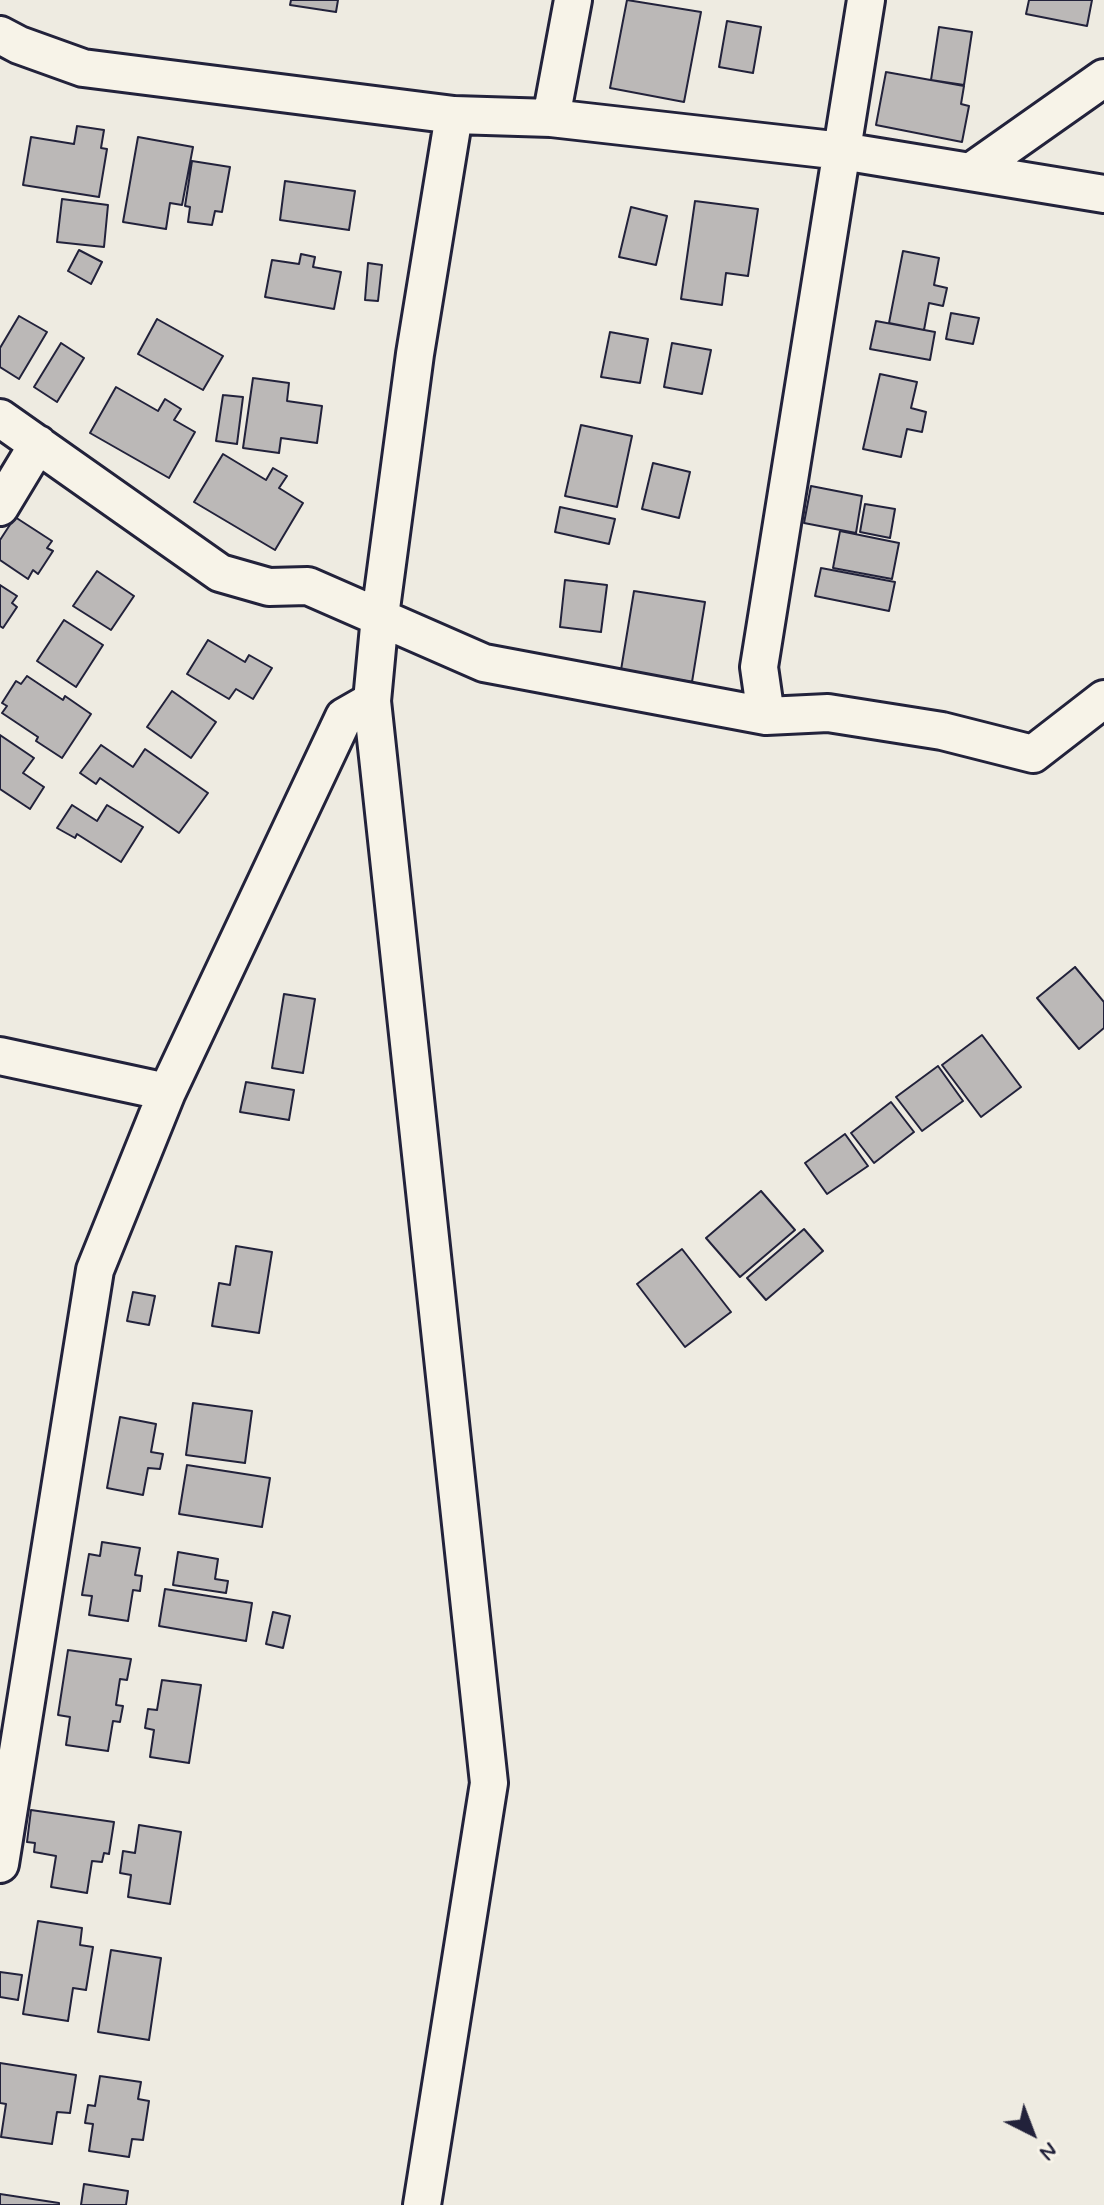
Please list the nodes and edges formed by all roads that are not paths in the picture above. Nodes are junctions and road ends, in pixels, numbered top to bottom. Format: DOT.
graph roads {
  1 [pos="573,0"];
  2 [pos="866,0"];
  3 [pos="0,35"];
  4 [pos="1104,78"];
  5 [pos="454,115"];
  6 [pos="551,118"];
  7 [pos="842,151"];
  8 [pos="972,171"];
  9 [pos="1104,194"];
  10 [pos="0,418"];
  11 [pos="38,444"];
  12 [pos="0,507"];
  13 [pos="380,616"];
  14 [pos="1104,699"];
  15 [pos="372,701"];
  16 [pos="766,716"];
  17 [pos="0,1056"];
  18 [pos="167,1092"];
  19 [pos="0,1864"];
  20 [pos="422,2205"];
  1 -- 6 [label="street"];
  2 -- 7 [label="street"];
  3 -- 5 [label="street"];
  4 -- 8 [label="street"];
  5 -- 6 [label="street"];
  5 -- 13 [label="street"];
  6 -- 7 [label="street"];
  7 -- 8 [label="street"];
  7 -- 16 [label="street"];
  8 -- 9 [label="street"];
  10 -- 11 [label="street"];
  11 -- 12 [label="street"];
  11 -- 13 [label="street"];
  13 -- 15 [label="street"];
  13 -- 16 [label="street"];
  14 -- 16 [label="street"];
  15 -- 18 [label="street"];
  15 -- 20 [label="street"];
  17 -- 18 [label="street"];
  18 -- 19 [label="street"];
}
